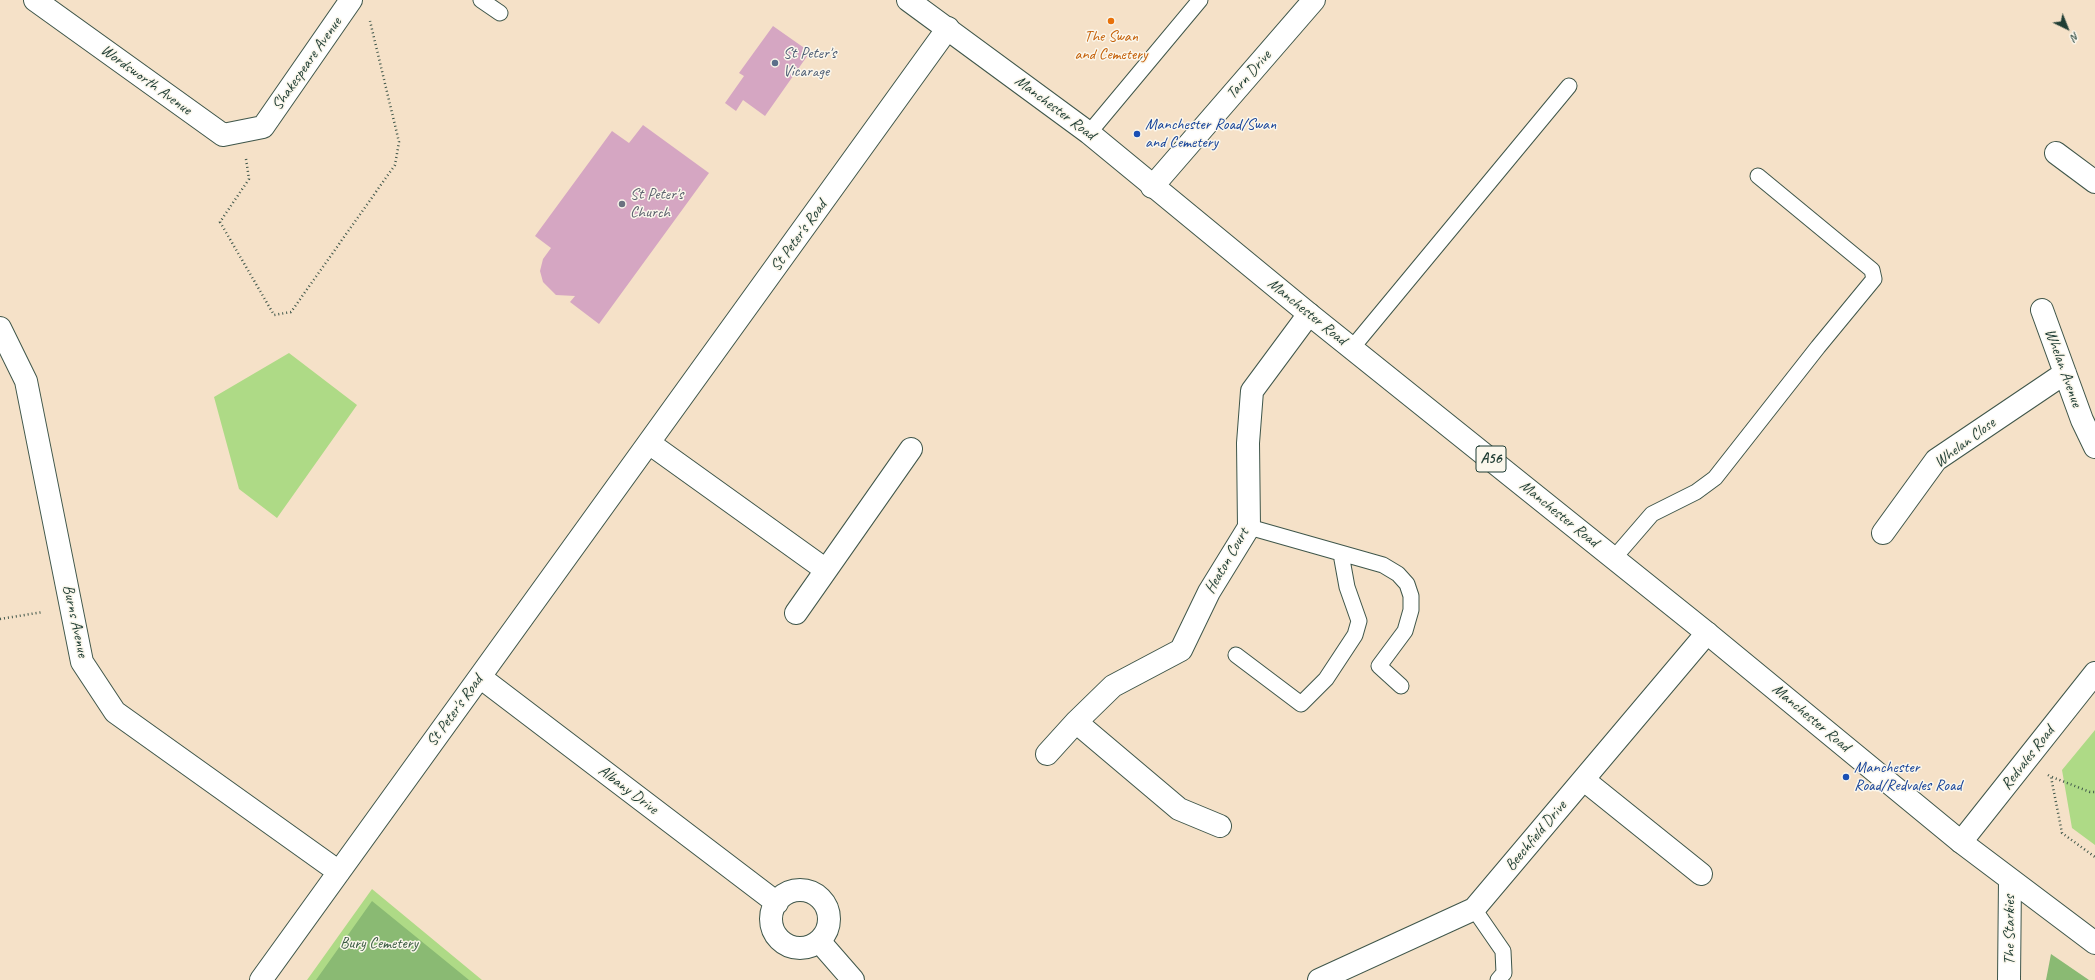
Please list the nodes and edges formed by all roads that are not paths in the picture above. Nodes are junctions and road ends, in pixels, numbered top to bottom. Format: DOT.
graph roads {
  1 [pos="35,0"];
  2 [pos="481,0"];
  3 [pos="908,0"];
  4 [pos="1200,0"];
  5 [pos="1314,0"];
  6 [pos="349,2"];
  7 [pos="500,13"];
  8 [pos="948,28"];
  9 [pos="1569,86"];
  10 [pos="263,127"];
  11 [pos="1089,134"];
  12 [pos="2056,154"];
  13 [pos="1758,176"];
  14 [pos="2095,182"];
  15 [pos="1152,187"];
  16 [pos="2042,310"];
  17 [pos="1309,314"];
  18 [pos="0,328"];
  19 [pos="1352,348"];
  20 [pos="2065,372"];
  21 [pos="649,443"];
  22 [pos="2095,447"];
  23 [pos="911,449"];
  24 [pos="1249,527"];
  25 [pos="1883,533"];
  26 [pos="1341,554"];
  27 [pos="1614,558"];
  28 [pos="826,570"];
  29 [pos="796,613"];
  30 [pos="1708,633"];
  31 [pos="1236,655"];
  32 [pos="2095,673"];
  33 [pos="480,677"];
  34 [pos="1401,686"];
  35 [pos="1076,722"];
  36 [pos="1047,754"];
  37 [pos="1584,780"];
  38 [pos="1220,826"];
  39 [pos="1961,842"];
  40 [pos="339,872"];
  41 [pos="1701,874"];
  42 [pos="2010,880"];
  43 [pos="777,903"];
  44 [pos="1474,909"];
  45 [pos="819,941"];
  46 [pos="2095,943"];
  47 [pos="261,980"];
  48 [pos="853,980"];
  49 [pos="1319,980"];
  50 [pos="1498,980"];
  51 [pos="2009,980"];
  1 -- 10 [label="main road, Wordsworth Avenue"];
  2 -- 7 [label="lane"];
  3 -- 8 [label="main road, Manchester Road / A56"];
  4 -- 11 [label="lane"];
  5 -- 15 [label="main road, Tarn Drive"];
  6 -- 10 [label="main road, Shakespeare Avenue"];
  8 -- 11 [label="main road, Manchester Road / A56"];
  8 -- 21 [label="main road, St Peter's Road"];
  9 -- 19 [label="lane"];
  11 -- 15 [label="main road, Manchester Road / A56"];
  12 -- 14 [label="main road"];
  13 -- 27 [label="lane"];
  15 -- 17 [label="main road, Manchester Road / A56"];
  16 -- 20 [label="main road, Whelan Avenue"];
  17 -- 19 [label="main road, Manchester Road / A56"];
  17 -- 24 [label="main road, Heaton Court"];
  18 -- 40 [label="main road, Burns Avenue"];
  19 -- 27 [label="main road, Manchester Road / A56"];
  20 -- 22 [label="main road, Whelan Avenue"];
  20 -- 25 [label="main road, Whelan Close"];
  21 -- 28 [label="main road"];
  21 -- 33 [label="main road, St Peter's Road"];
  23 -- 28 [label="main road"];
  24 -- 26 [label="lane"];
  24 -- 35 [label="main road, Heaton Court"];
  26 -- 31 [label="lane"];
  26 -- 34 [label="lane"];
  27 -- 30 [label="main road, Manchester Road / A56"];
  28 -- 29 [label="main road"];
  30 -- 37 [label="main road, Beechfield Drive"];
  30 -- 39 [label="main road, Manchester Road / A56"];
  32 -- 39 [label="main road, Redvales Road"];
  33 -- 40 [label="main road, St Peter's Road"];
  33 -- 43 [label="main road, Albany Drive"];
  35 -- 36 [label="main road, Heaton Court"];
  35 -- 38 [label="main road"];
  37 -- 41 [label="main road"];
  37 -- 44 [label="main road, Beechfield Drive"];
  39 -- 42 [label="main road, Manchester Road / A56"];
  40 -- 47 [label="main road, St Peter's Road"];
  42 -- 46 [label="main road, Manchester Road / A56"];
  42 -- 51 [label="main road, The Starkies"];
  43 -- 45 [label="main road"];
  43 -- 45 [label="main road"];
  44 -- 49 [label="main road, Beechfield Drive"];
  44 -- 50 [label="lane"];
  45 -- 48 [label="main road"];
}
